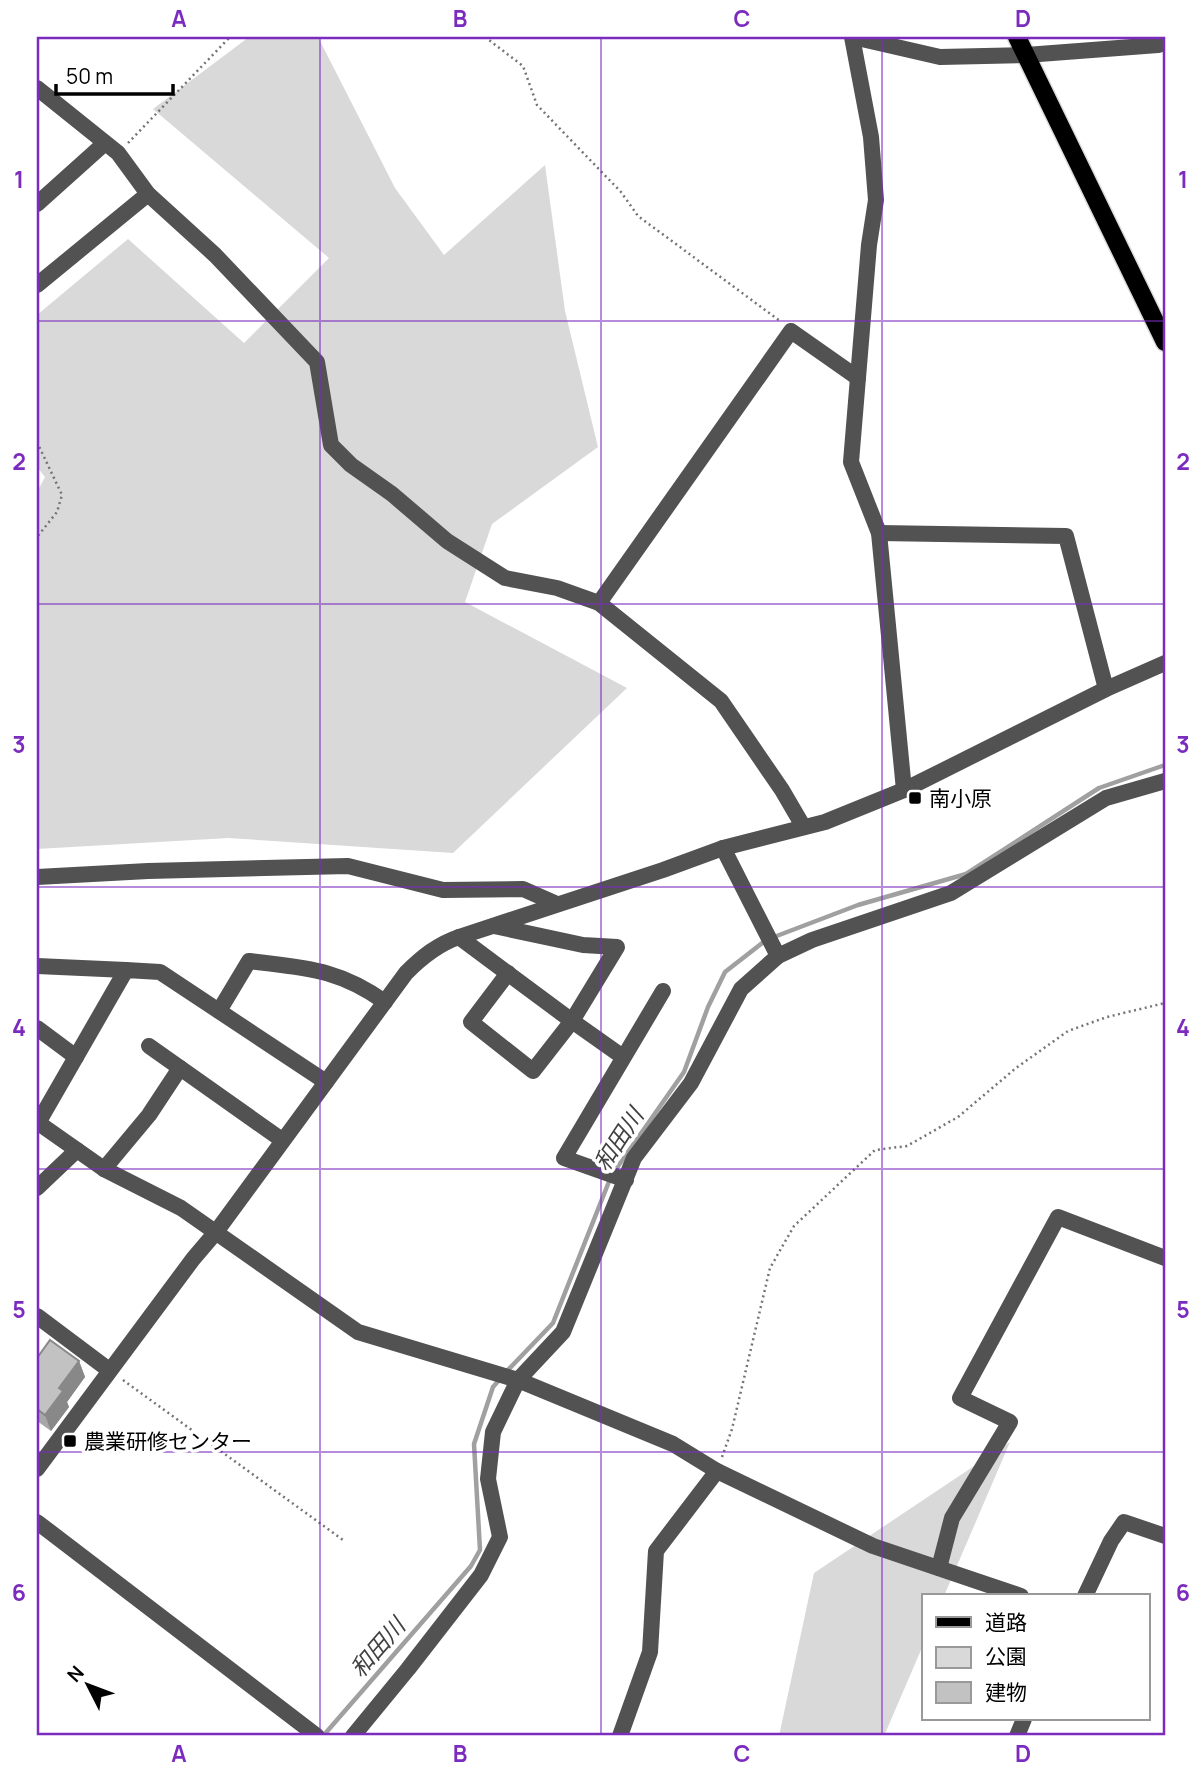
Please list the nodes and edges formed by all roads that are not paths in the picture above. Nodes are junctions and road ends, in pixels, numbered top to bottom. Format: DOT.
graph roads {
  1 [pos="853,37"];
  2 [pos="1017,37"];
  3 [pos="1163,48"];
  4 [pos="1026,55"];
  5 [pos="37,88"];
  6 [pos="105,143"];
  7 [pos="148,194"];
  8 [pos="37,204"];
  9 [pos="37,285"];
  10 [pos="1165,342"];
  11 [pos="858,378"];
  12 [pos="879,533"];
  13 [pos="599,603"];
  14 [pos="1165,663"];
  15 [pos="1106,689"];
  16 [pos="1165,781"];
  17 [pos="904,790"];
  18 [pos="803,826"];
  19 [pos="723,848"];
  20 [pos="37,877"];
  21 [pos="557,904"];
  22 [pos="493,926"];
  23 [pos="460,937"];
  24 [pos="778,956"];
  25 [pos="37,966"];
  26 [pos="126,970"];
  27 [pos="508,973"];
  28 [pos="663,991"];
  29 [pos="385,1002"];
  30 [pos="219,1011"];
  31 [pos="572,1021"];
  32 [pos="37,1028"];
  33 [pos="149,1046"];
  34 [pos="76,1057"];
  35 [pos="623,1057"];
  36 [pos="180,1068"];
  37 [pos="326,1082"];
  38 [pos="37,1122"];
  39 [pos="282,1140"];
  40 [pos="77,1150"];
  41 [pos="104,1169"];
  42 [pos="626,1180"];
  43 [pos="37,1188"];
  44 [pos="216,1232"];
  45 [pos="1165,1258"];
  46 [pos="37,1316"];
  47 [pos="109,1370"];
  48 [pos="518,1380"];
  49 [pos="37,1469"];
  50 [pos="717,1471"];
  51 [pos="37,1522"];
  52 [pos="1165,1536"];
  53 [pos="939,1568"];
  54 [pos="1015,1594"];
  55 [pos="1086,1594"];
  56 [pos="317,1736"];
  57 [pos="353,1736"];
  58 [pos="620,1736"];
  1 -- 4 [label="street"];
  1 -- 11 [label="street"];
  2 -- 4 [label="main road"];
  3 -- 4 [label="street"];
  4 -- 10 [label="main road"];
  5 -- 6 [label="street"];
  6 -- 7 [label="street"];
  6 -- 8 [label="street"];
  7 -- 9 [label="street"];
  7 -- 13 [label="street"];
  11 -- 12 [label="street"];
  11 -- 13 [label="street"];
  12 -- 15 [label="street"];
  12 -- 17 [label="street"];
  13 -- 18 [label="street"];
  14 -- 15 [label="street"];
  15 -- 17 [label="street"];
  16 -- 24 [label="street"];
  17 -- 18 [label="street"];
  18 -- 19 [label="street"];
  19 -- 21 [label="street"];
  19 -- 24 [label="street"];
  20 -- 21 [label="street"];
  21 -- 22 [label="street"];
  22 -- 23 [label="street"];
  22 -- 31 [label="street"];
  23 -- 27 [label="street"];
  23 -- 29 [label="street"];
  24 -- 42 [label="street"];
  25 -- 26 [label="street"];
  26 -- 30 [label="street"];
  26 -- 34 [label="street"];
  27 -- 31 [label="street"];
  27 -- 31 [label="street"];
  28 -- 35 [label="street"];
  29 -- 30 [label="street"];
  29 -- 37 [label="street"];
  30 -- 37 [label="street"];
  31 -- 35 [label="street"];
  32 -- 34 [label="street"];
  33 -- 36 [label="street"];
  34 -- 38 [label="street"];
  35 -- 42 [label="street"];
  36 -- 39 [label="street"];
  36 -- 41 [label="street"];
  37 -- 39 [label="street"];
  38 -- 40 [label="street"];
  39 -- 44 [label="street"];
  40 -- 41 [label="street"];
  40 -- 43 [label="street"];
  41 -- 44 [label="street"];
  42 -- 48 [label="street"];
  44 -- 47 [label="street"];
  44 -- 48 [label="street"];
  45 -- 53 [label="street"];
  46 -- 47 [label="street"];
  47 -- 49 [label="street"];
  48 -- 50 [label="street"];
  48 -- 57 [label="street"];
  50 -- 53 [label="street"];
  50 -- 58 [label="street"];
  51 -- 56 [label="street"];
  52 -- 55 [label="street"];
  53 -- 54 [label="street"];
}
